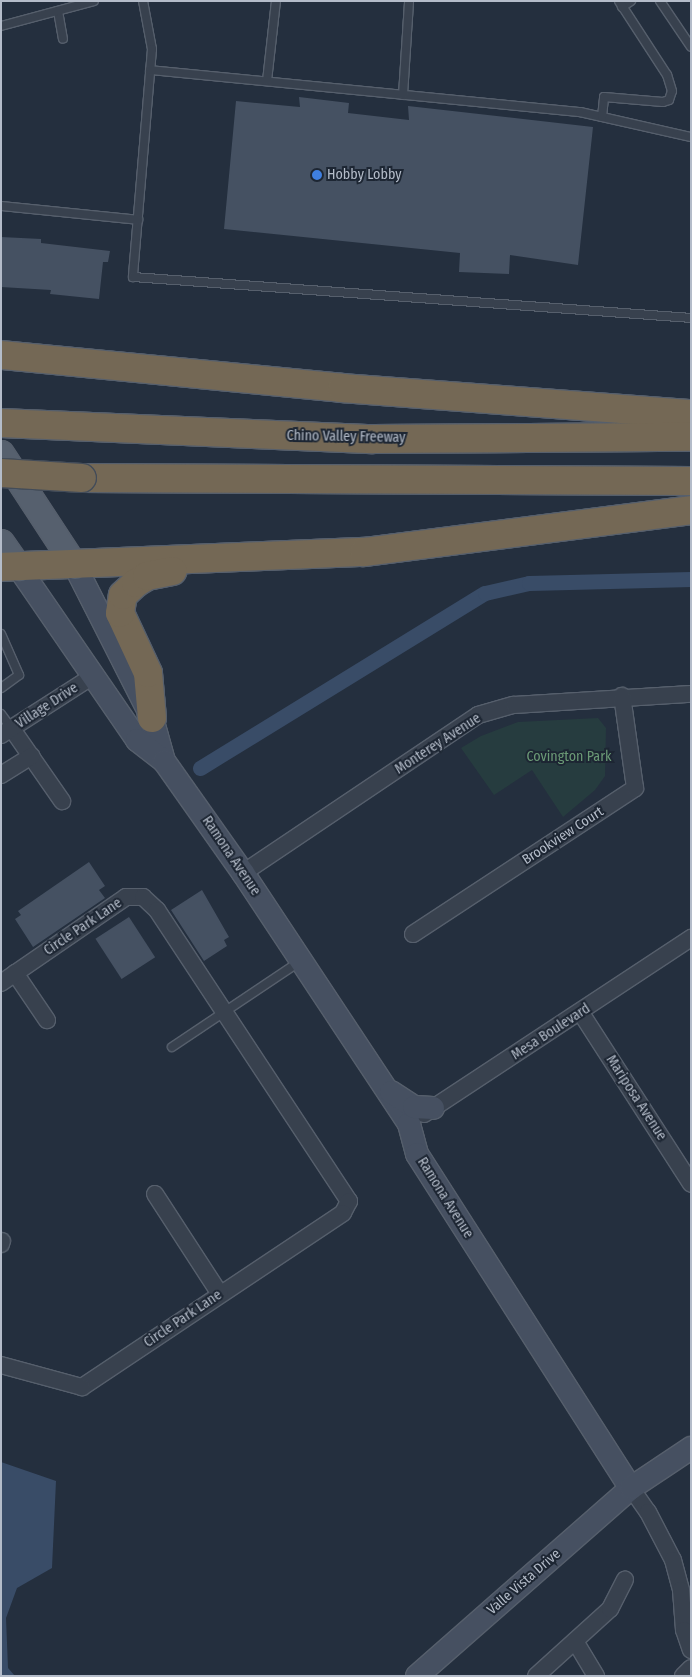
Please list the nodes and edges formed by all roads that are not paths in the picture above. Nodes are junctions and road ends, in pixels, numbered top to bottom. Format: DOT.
graph roads {
  1 [pos="94,1"];
  2 [pos="143,1"];
  3 [pos="276,1"];
  4 [pos="409,1"];
  5 [pos="631,1"];
  6 [pos="660,1"];
  7 [pos="620,4"];
  8 [pos="58,11"];
  9 [pos="1,26"];
  10 [pos="64,39"];
  11 [pos="691,47"];
  12 [pos="150,70"];
  13 [pos="267,82"];
  14 [pos="403,95"];
  15 [pos="602,117"];
  16 [pos="691,137"];
  17 [pos="1,206"];
  18 [pos="138,220"];
  19 [pos="691,318"];
  20 [pos="1,355"];
  21 [pos="691,414"];
  22 [pos="1,424"];
  23 [pos="691,437"];
  24 [pos="1,453"];
  25 [pos="1,473"];
  26 [pos="691,481"];
  27 [pos="691,510"];
  28 [pos="1,542"];
  29 [pos="235,558"];
  30 [pos="75,566"];
  31 [pos="10,568"];
  32 [pos="1,634"];
  33 [pos="93,676"];
  34 [pos="1,688"];
  35 [pos="691,694"];
  36 [pos="622,696"];
  37 [pos="1,714"];
  38 [pos="152,718"];
  39 [pos="6,732"];
  40 [pos="31,756"];
  41 [pos="164,761"];
  42 [pos="1,775"];
  43 [pos="62,801"];
  44 [pos="243,873"];
  45 [pos="413,934"];
  46 [pos="691,938"];
  47 [pos="301,961"];
  48 [pos="16,973"];
  49 [pos="1,983"];
  50 [pos="226,1012"];
  51 [pos="581,1013"];
  52 [pos="47,1020"];
  53 [pos="172,1048"];
  54 [pos="380,1080"];
  55 [pos="433,1108"];
  56 [pos="409,1124"];
  57 [pos="691,1184"];
  58 [pos="155,1194"];
  59 [pos="220,1294"];
  60 [pos="1,1365"];
  61 [pos="691,1448"];
  62 [pos="631,1488"];
  63 [pos="624,1580"];
  64 [pos="575,1641"];
  65 [pos="691,1650"];
  66 [pos="691,1668"];
  67 [pos="417,1676"];
  68 [pos="536,1676"];
  69 [pos="596,1676"];
  70 [pos="683,1676"];
  1 -- 8 [label="lane"];
  2 -- 12 [label="lane"];
  3 -- 13 [label="lane"];
  4 -- 14 [label="lane"];
  5 -- 7 [label="lane"];
  6 -- 11 [label="lane"];
  7 -- 15 [label="lane"];
  8 -- 9 [label="lane"];
  8 -- 10 [label="lane"];
  12 -- 13 [label="lane"];
  12 -- 18 [label="lane"];
  13 -- 14 [label="lane"];
  14 -- 15 [label="lane"];
  15 -- 16 [label="lane"];
  17 -- 18 [label="lane"];
  18 -- 19 [label="lane"];
  20 -- 21 [label="highway"];
  22 -- 23 [label="highway, Chino Valley Freeway"];
  24 -- 30 [label="main road, Ramona Avenue"];
  25 -- 26 [label="highway, bridge"];
  27 -- 29 [label="highway"];
  28 -- 31 [label="main road, Ramona Avenue"];
  29 -- 30 [label="highway"];
  29 -- 38 [label="highway"];
  30 -- 31 [label="highway"];
  30 -- 38 [label="street, Ramona Avenue"];
  31 -- 33 [label="street, Ramona Avenue"];
  32 -- 34 [label="lane"];
  33 -- 39 [label="street, Village Drive"];
  33 -- 41 [label="street, Ramona Avenue"];
  35 -- 36 [label="street, Monterey Avenue"];
  36 -- 44 [label="street, Monterey Avenue"];
  36 -- 45 [label="street, Brookview Court"];
  37 -- 39 [label="lane"];
  38 -- 41 [label="street, Ramona Avenue"];
  39 -- 40 [label="street"];
  40 -- 42 [label="street"];
  40 -- 43 [label="street"];
  41 -- 44 [label="street, Ramona Avenue"];
  44 -- 47 [label="street, Ramona Avenue"];
  46 -- 51 [label="street, Mesa Boulevard"];
  47 -- 50 [label="lane"];
  47 -- 54 [label="street, Ramona Avenue"];
  48 -- 49 [label="street, Circle Park Lane"];
  48 -- 50 [label="street, Circle Park Lane"];
  48 -- 52 [label="street"];
  50 -- 53 [label="lane"];
  50 -- 59 [label="street, Circle Park Lane"];
  51 -- 55 [label="street, Mesa Boulevard"];
  51 -- 57 [label="street, Mariposa Avenue"];
  54 -- 55 [label="street"];
  54 -- 56 [label="street, Ramona Avenue"];
  55 -- 56 [label="street, Mesa Boulevard"];
  56 -- 62 [label="street, Ramona Avenue"];
  58 -- 59 [label="street"];
  59 -- 60 [label="street, Circle Park Lane"];
  61 -- 62 [label="street, Valle Vista Drive"];
  62 -- 65 [label="street, Ramona Avenue"];
  62 -- 67 [label="street, Valle Vista Drive"];
  63 -- 64 [label="street"];
  64 -- 68 [label="street"];
  64 -- 69 [label="street"];
  66 -- 70 [label="street"];
}
